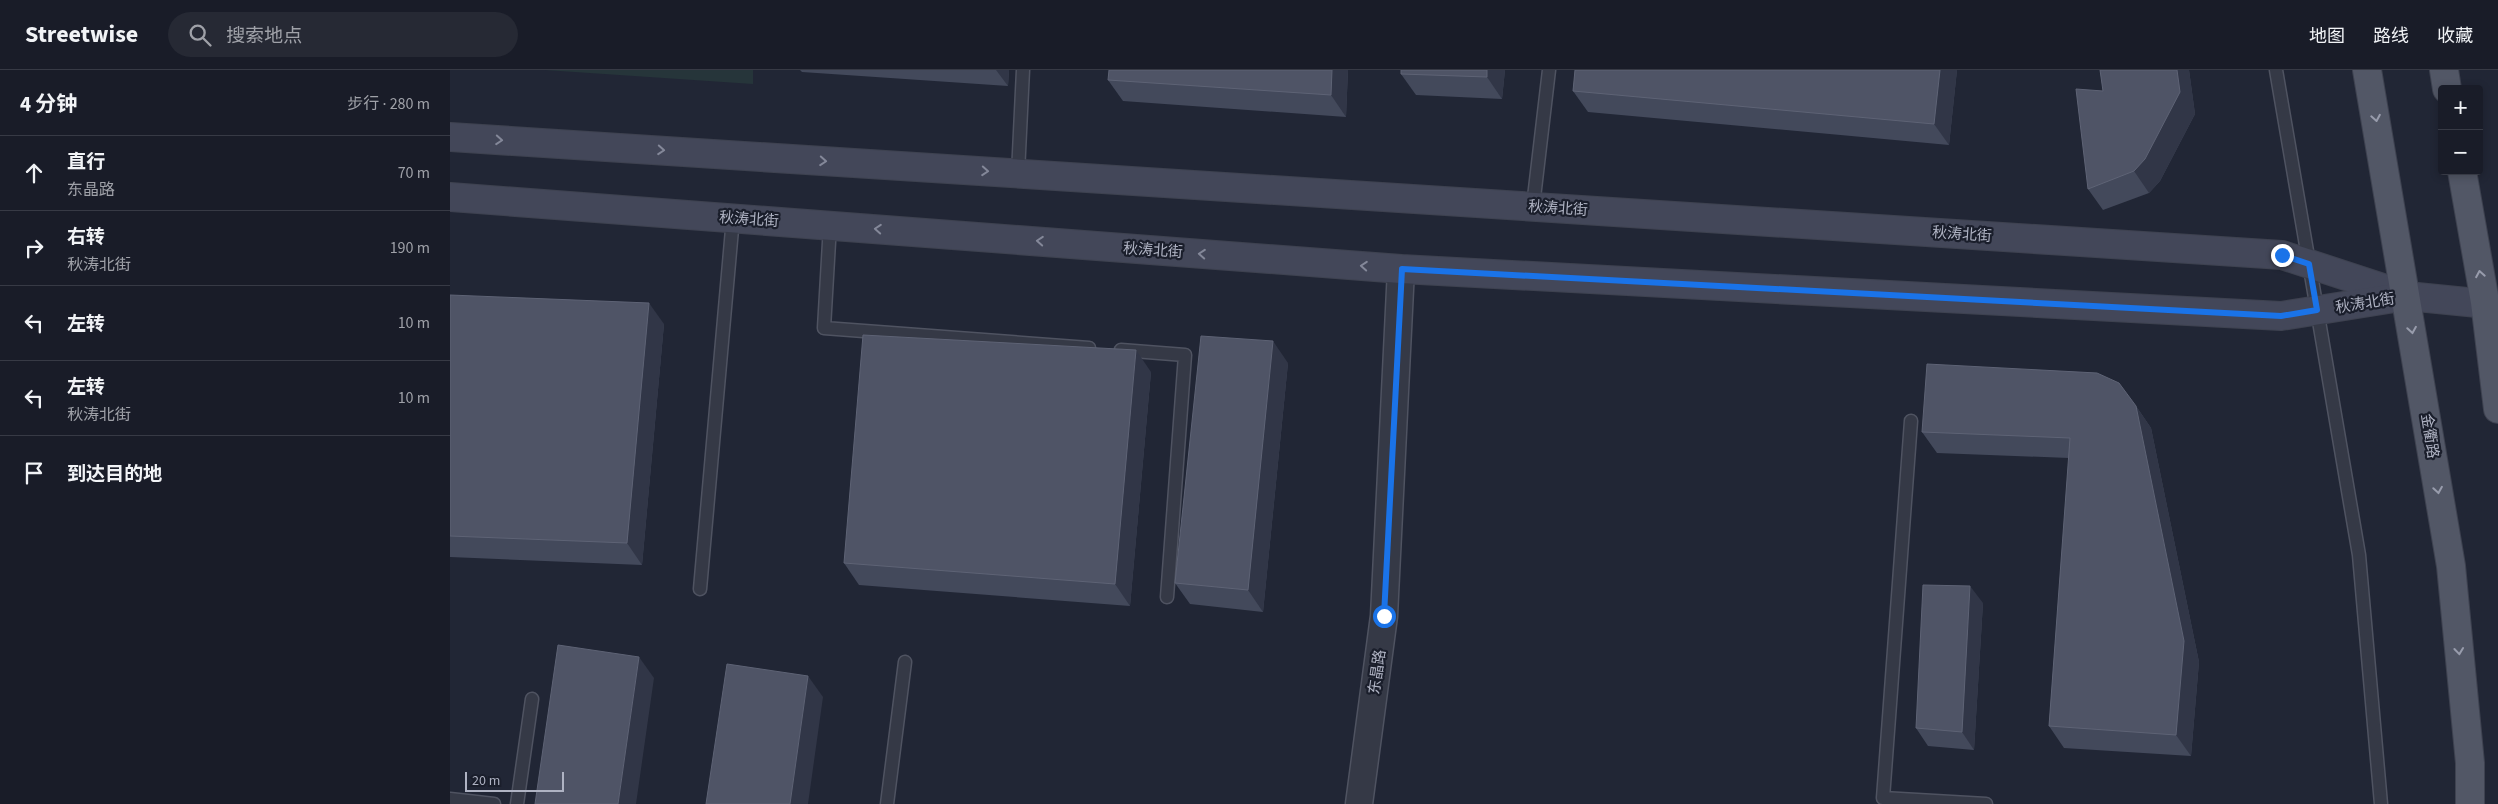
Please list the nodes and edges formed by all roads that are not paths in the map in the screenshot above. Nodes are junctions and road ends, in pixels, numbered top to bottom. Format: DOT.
graph roads {
  1 [pos="1024,70"];
  2 [pos="1550,70"];
  3 [pos="2276,70"];
  4 [pos="2367,70"];
  5 [pos="2444,70"];
  6 [pos="2446,85"];
  7 [pos="450,137"];
  8 [pos="1018,173"];
  9 [pos="2463,175"];
  10 [pos="450,197"];
  11 [pos="1533,206"];
  12 [pos="733,218"];
  13 [pos="830,225"];
  14 [pos="2309,264"];
  15 [pos="1402,269"];
  16 [pos="2407,296"];
  17 [pos="2491,303"];
  18 [pos="2317,310"];
  19 [pos="2498,409"];
  20 [pos="1911,421"];
  21 [pos="700,589"];
  22 [pos="1167,597"];
  23 [pos="906,662"];
  24 [pos="532,699"];
  25 [pos="450,799"];
  26 [pos="494,804"];
  27 [pos="517,804"];
  28 [pos="887,804"];
  29 [pos="1359,804"];
  30 [pos="1986,804"];
  31 [pos="2381,804"];
  32 [pos="2470,804"];
  1 -- 8 [label="lane"];
  2 -- 11 [label="lane"];
  3 -- 14 [label="lane"];
  4 -- 16 [label="main road, 金衢路, one-way"];
  5 -- 6 [label="main road"];
  7 -- 8 [label="main road, 秋涛北街, one-way"];
  8 -- 11 [label="main road, 秋涛北街"];
  17 -- 9 [label="main road, one-way"];
  10 -- 12 [label="main road, 秋涛北街"];
  11 -- 14 [label="main road, 秋涛北街"];
  12 -- 13 [label="main road, 秋涛北街"];
  12 -- 21 [label="lane"];
  15 -- 13 [label="main road, 秋涛北街, one-way"];
  13 -- 22 [label="lane"];
  14 -- 16 [label="main road, 秋涛北街"];
  14 -- 18 [label="lane"];
  15 -- 18 [label="main road, 秋涛北街"];
  15 -- 29 [label="street, 东晶路"];
  16 -- 17 [label="main road"];
  16 -- 18 [label="main road, 秋涛北街"];
  16 -- 32 [label="main road, 金衢路, one-way"];
  17 -- 19 [label="main road"];
  18 -- 31 [label="lane"];
  20 -- 30 [label="lane"];
  23 -- 28 [label="lane"];
  24 -- 27 [label="lane"];
  25 -- 26 [label="lane"];
}
